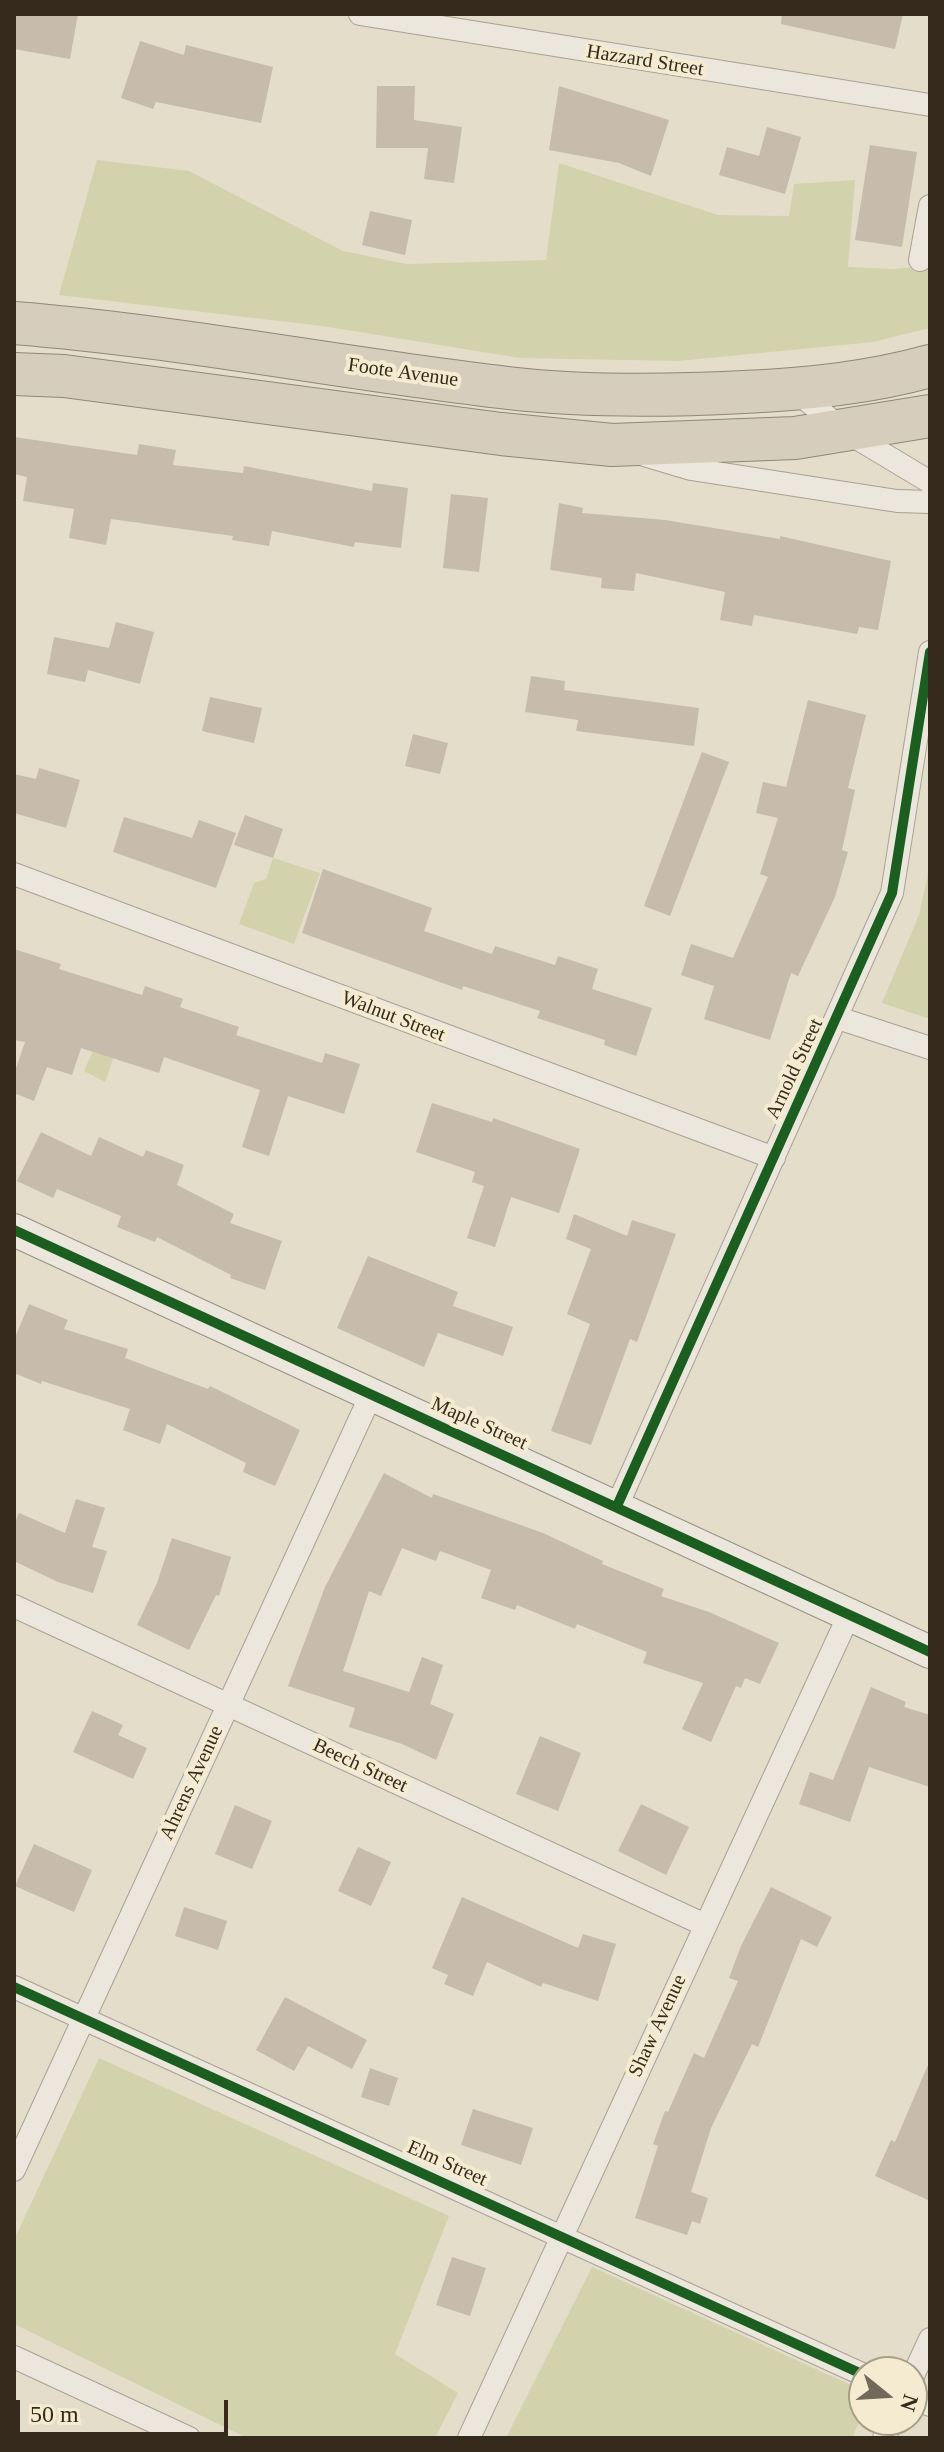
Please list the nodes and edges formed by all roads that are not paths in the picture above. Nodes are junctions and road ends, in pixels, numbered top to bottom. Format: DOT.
graph roads {
  1 [pos="360,14"];
  2 [pos="930,105"];
  3 [pos="930,206"];
  4 [pos="920,260"];
  5 [pos="14,323"];
  6 [pos="930,366"];
  7 [pos="14,374"];
  8 [pos="793,389"];
  9 [pos="930,416"];
  10 [pos="845,431"];
  11 [pos="612,445"];
  12 [pos="930,482"];
  13 [pos="930,502"];
  14 [pos="930,652"];
  15 [pos="14,874"];
  16 [pos="838,1018"];
  17 [pos="930,1048"];
  18 [pos="774,1158"];
  19 [pos="14,1230"];
  20 [pos="370,1397"];
  21 [pos="622,1494"];
  22 [pos="14,1606"];
  23 [pos="849,1615"];
  24 [pos="930,1652"];
  25 [pos="228,1704"];
  26 [pos="705,1925"];
  27 [pos="14,1987"];
  28 [pos="83,2019"];
  29 [pos="14,2170"];
  30 [pos="560,2235"];
  31 [pos="14,2357"];
  32 [pos="848,2368"];
  33 [pos="189,2438"];
  34 [pos="469,2438"];
  1 -- 2 [label="street, Hazzard Street"];
  3 -- 4 [label="street"];
  5 -- 8 [label="highway, Foote Avenue"];
  6 -- 8 [label="highway, Foote Avenue"];
  7 -- 11 [label="highway"];
  8 -- 10 [label="street"];
  9 -- 10 [label="highway"];
  10 -- 11 [label="highway"];
  10 -- 12 [label="street"];
  11 -- 13 [label="street"];
  14 -- 16 [label="street, Arnold Street"];
  15 -- 18 [label="street, Walnut Street"];
  16 -- 17 [label="street"];
  16 -- 18 [label="street, Arnold Street"];
  18 -- 21 [label="street, Arnold Street"];
  19 -- 20 [label="street, Maple Street"];
  20 -- 21 [label="street, Maple Street"];
  20 -- 25 [label="street, Ahrens Avenue"];
  21 -- 23 [label="street, Maple Street"];
  22 -- 25 [label="street, Beech Street"];
  23 -- 24 [label="street, Maple Street"];
  23 -- 26 [label="street, Shaw Avenue"];
  25 -- 26 [label="street, Beech Street"];
  25 -- 28 [label="street, Ahrens Avenue"];
  26 -- 30 [label="street, Shaw Avenue"];
  27 -- 28 [label="street, Elm Street"];
  28 -- 29 [label="street, Ahrens Avenue"];
  28 -- 30 [label="street, Elm Street"];
  30 -- 32 [label="street, Elm Street"];
  30 -- 34 [label="street, Shaw Avenue"];
  31 -- 33 [label="street"];
}
